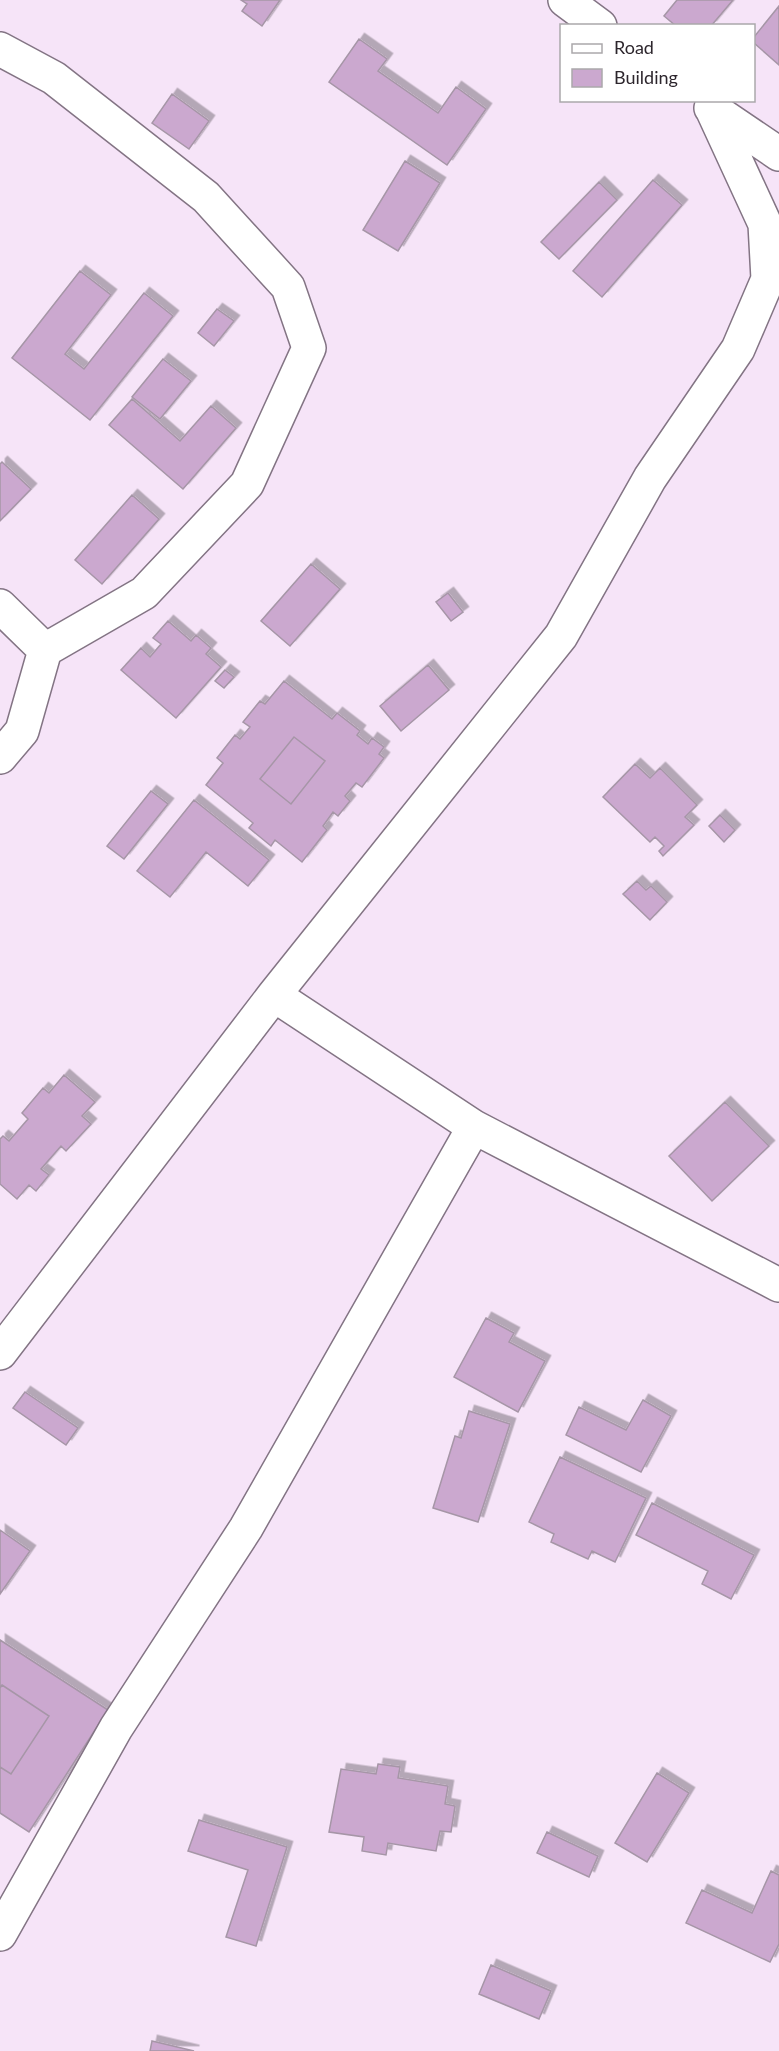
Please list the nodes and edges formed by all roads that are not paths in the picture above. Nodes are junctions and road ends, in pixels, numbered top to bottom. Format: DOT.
graph roads {
  1 [pos="565,0"];
  2 [pos="597,24"];
  3 [pos="0,49"];
  4 [pos="707,105"];
  5 [pos="779,154"];
  6 [pos="0,606"];
  7 [pos="45,651"];
  8 [pos="0,757"];
  9 [pos="274,995"];
  10 [pos="474,1127"];
  11 [pos="779,1285"];
  12 [pos="0,1353"];
  13 [pos="0,1934"];
  1 -- 2 [label="street"];
  3 -- 7 [label="street"];
  4 -- 5 [label="street"];
  4 -- 9 [label="street"];
  6 -- 7 [label="street"];
  7 -- 8 [label="street"];
  9 -- 10 [label="street"];
  9 -- 12 [label="street"];
  10 -- 11 [label="street"];
  10 -- 13 [label="street"];
}
